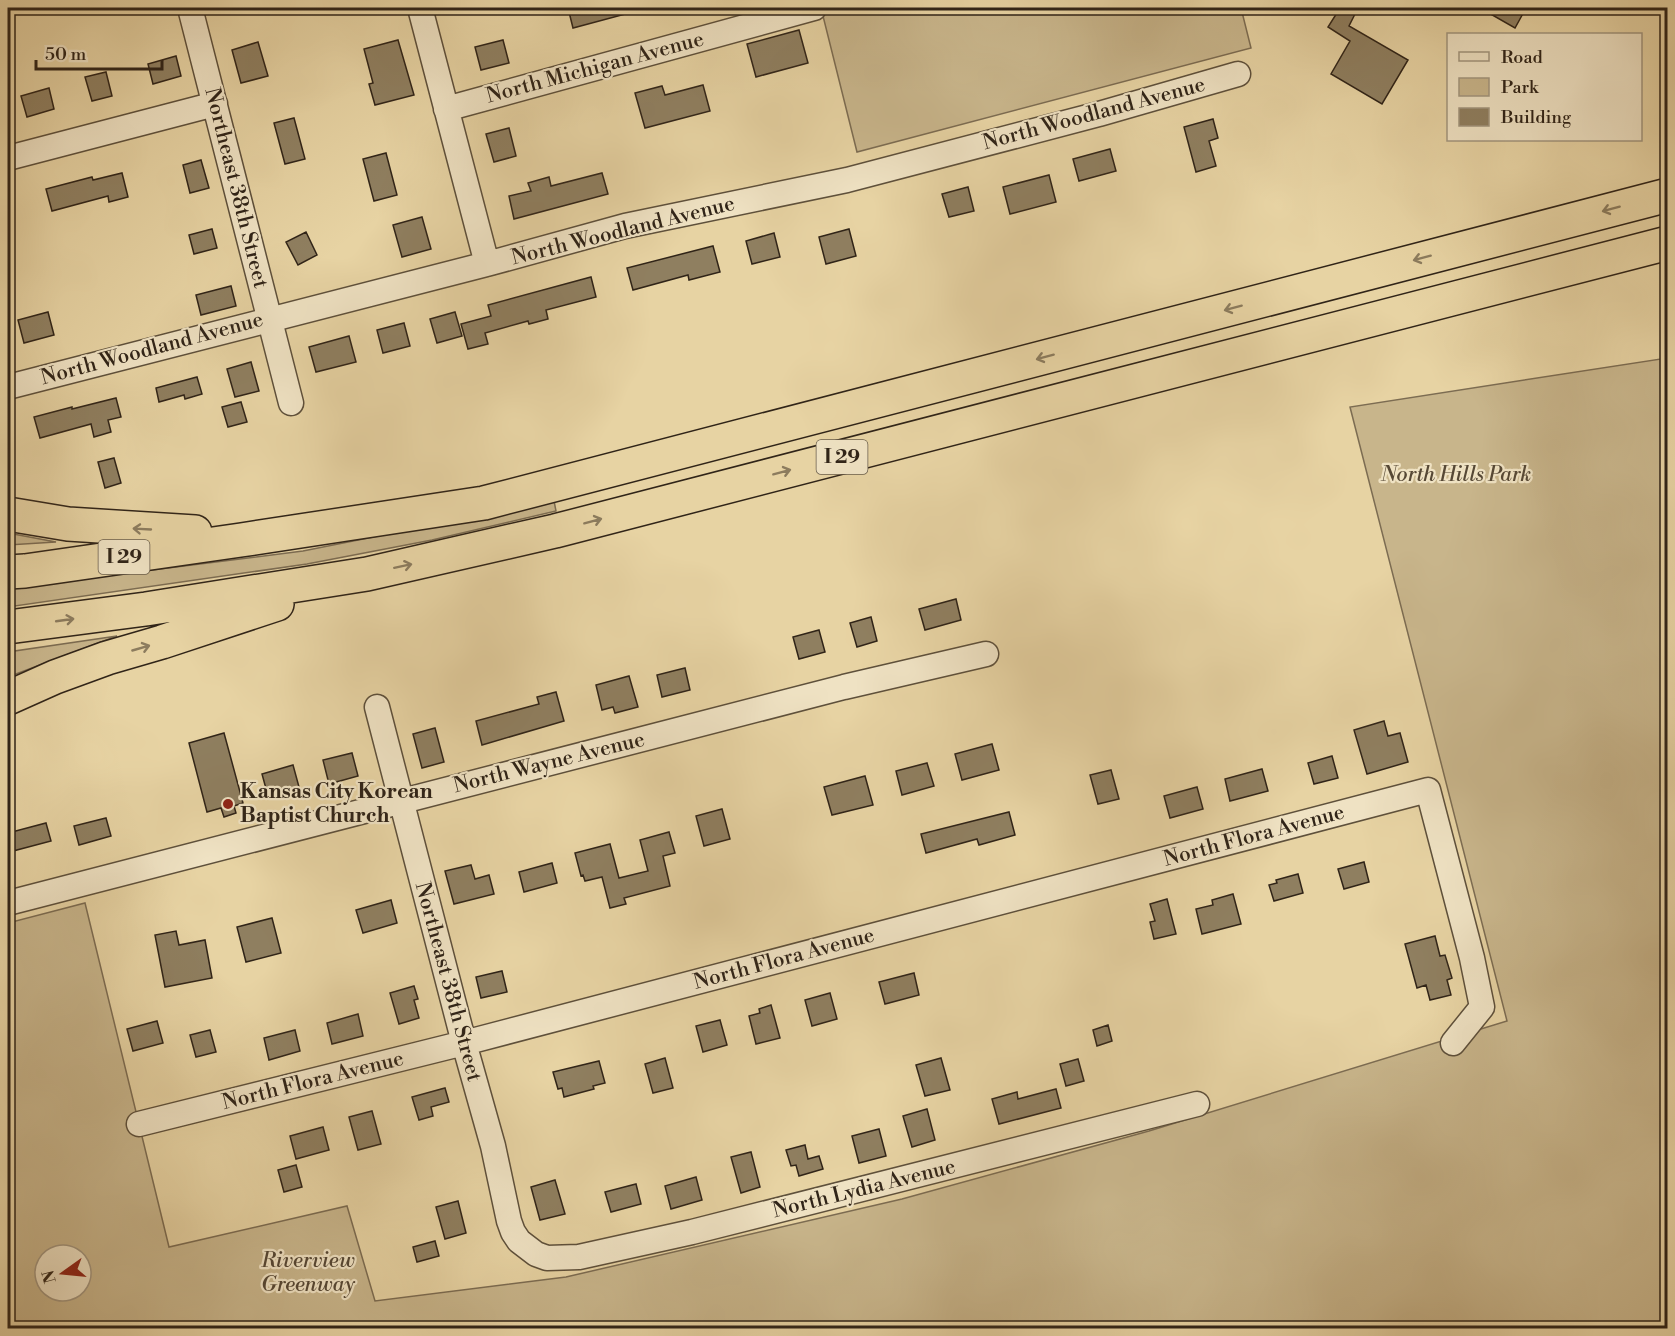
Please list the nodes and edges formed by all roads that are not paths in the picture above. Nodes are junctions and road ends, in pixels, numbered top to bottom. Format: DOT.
graph roads {
  1 [pos="190,8"];
  2 [pos="420,8"];
  3 [pos="814,8"];
  4 [pos="1238,74"];
  5 [pos="215,104"];
  6 [pos="446,109"];
  7 [pos="8,158"];
  8 [pos="1668,195"];
  9 [pos="1668,243"];
  10 [pos="487,264"];
  11 [pos="269,319"];
  12 [pos="8,387"];
  13 [pos="291,403"];
  14 [pos="8,514"];
  15 [pos="241,540"];
  16 [pos="8,572"];
  17 [pos="367,574"];
  18 [pos="8,627"];
  19 [pos="986,654"];
  20 [pos="8,698"];
  21 [pos="377,707"];
  22 [pos="400,801"];
  23 [pos="8,903"];
  24 [pos="1453,1042"];
  25 [pos="464,1043"];
  26 [pos="1197,1104"];
  27 [pos="139,1124"];
  28 [pos="530,1251"];
  1 -- 5 [label="street, Northeast 38th Street"];
  2 -- 6 [label="street"];
  3 -- 6 [label="street, North Michigan Avenue"];
  4 -- 10 [label="street, North Woodland Avenue"];
  5 -- 7 [label="street"];
  5 -- 11 [label="street, Northeast 38th Street"];
  6 -- 10 [label="street"];
  8 -- 15 [label="highway, I 29, one-way"];
  17 -- 9 [label="highway, I 29, one-way"];
  10 -- 11 [label="street, North Woodland Avenue"];
  11 -- 12 [label="street, North Woodland Avenue"];
  11 -- 13 [label="street, Northeast 38th Street"];
  15 -- 14 [label="highway, one-way"];
  15 -- 16 [label="highway, I 29"];
  18 -- 17 [label="highway, I 29, one-way"];
  20 -- 17 [label="highway, one-way"];
  19 -- 22 [label="street, North Wayne Avenue"];
  21 -- 22 [label="street, Northeast 38th Street"];
  22 -- 23 [label="street, North Wayne Avenue"];
  22 -- 25 [label="street, Northeast 38th Street"];
  24 -- 25 [label="street, North Flora Avenue"];
  25 -- 27 [label="street, North Flora Avenue"];
  25 -- 28 [label="street, Northeast 38th Street"];
  26 -- 28 [label="street, North Lydia Avenue"];
}
